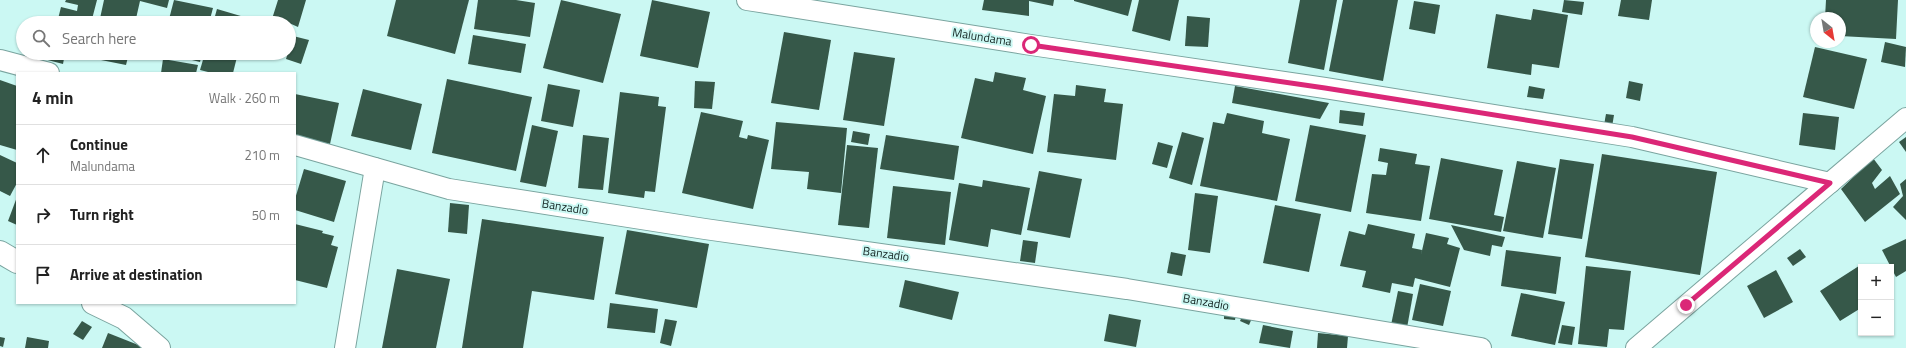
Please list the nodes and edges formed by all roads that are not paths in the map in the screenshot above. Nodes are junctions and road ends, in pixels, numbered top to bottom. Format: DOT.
graph roads {
  1 [pos="748,0"];
  2 [pos="0,60"];
  3 [pos="45,72"];
  4 [pos="1906,118"];
  5 [pos="296,145"];
  6 [pos="375,168"];
  7 [pos="1830,183"];
  8 [pos="0,252"];
  9 [pos="16,261"];
  10 [pos="95,304"];
  11 [pos="159,348"];
  12 [pos="344,348"];
  13 [pos="1481,348"];
  14 [pos="1636,348"];
  1 -- 7 [label="street, Malundama"];
  2 -- 3 [label="street"];
  4 -- 7 [label="street"];
  5 -- 6 [label="street, Banzadio"];
  6 -- 12 [label="street"];
  6 -- 13 [label="street, Banzadio"];
  7 -- 14 [label="street"];
  8 -- 9 [label="street"];
  10 -- 11 [label="street"];
}
